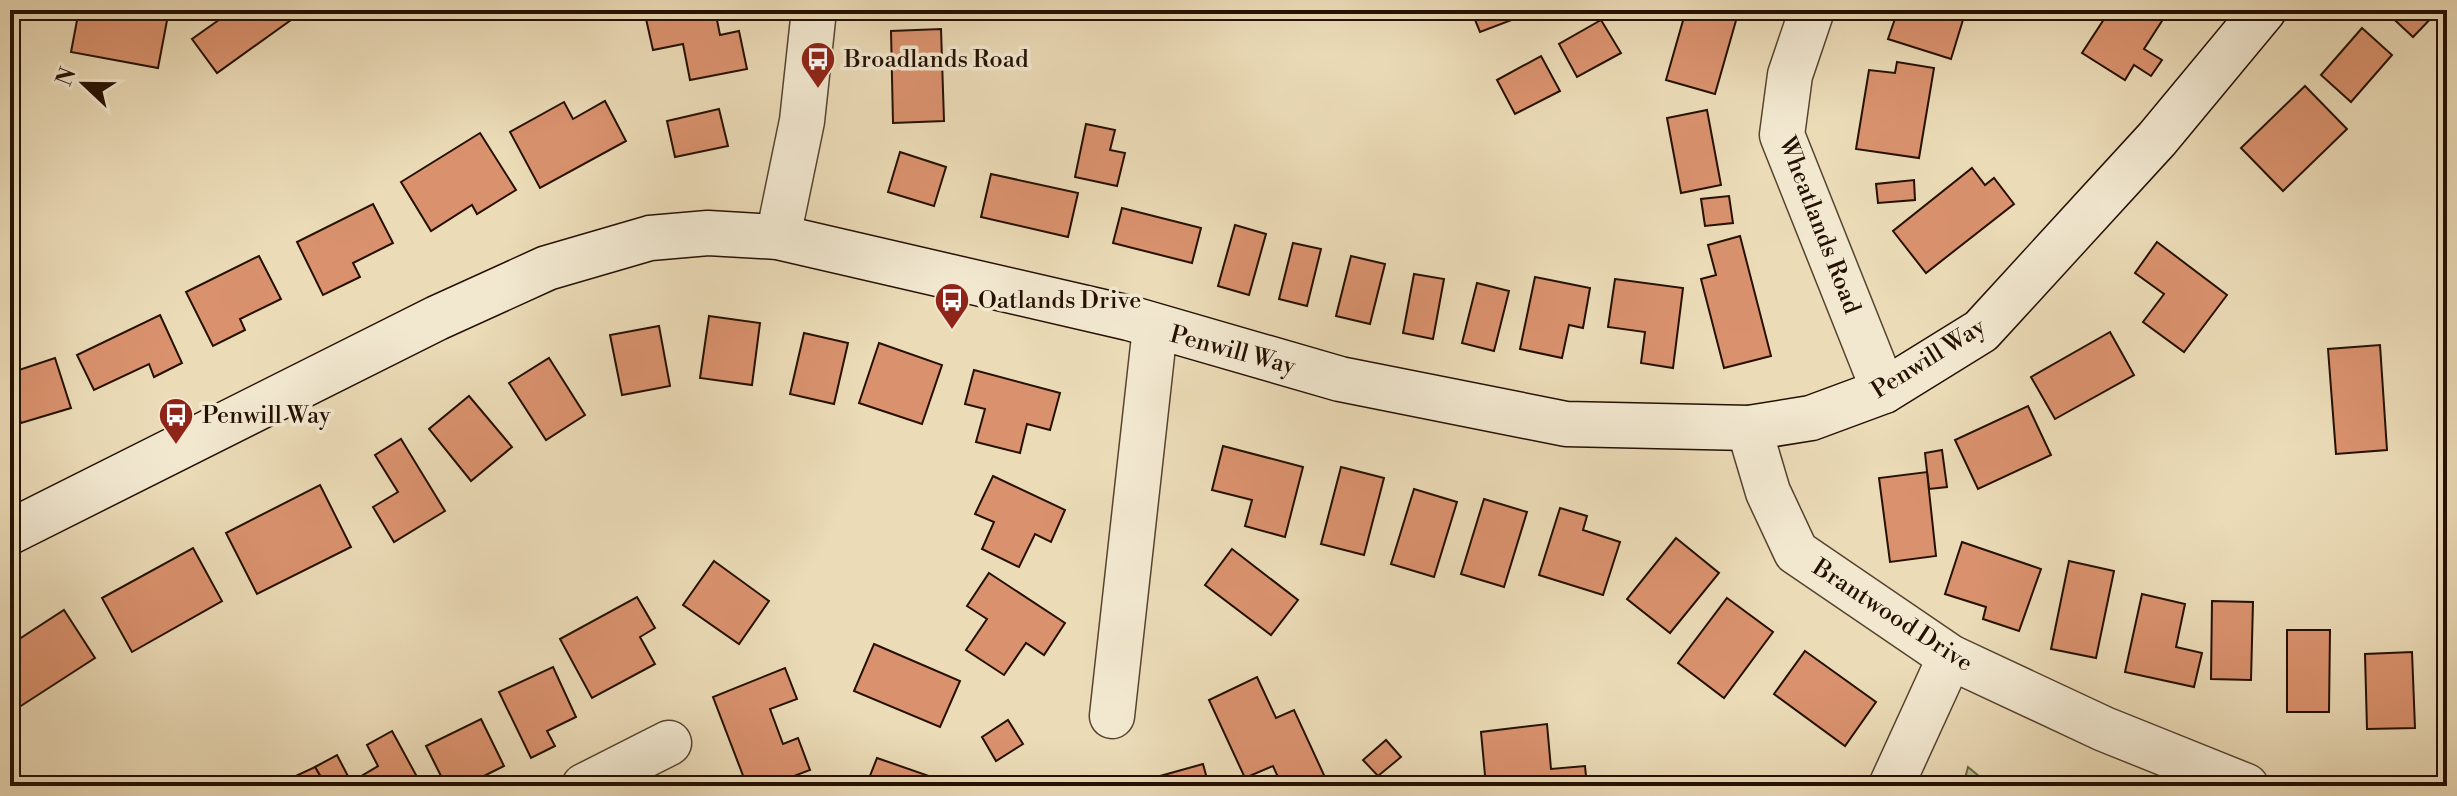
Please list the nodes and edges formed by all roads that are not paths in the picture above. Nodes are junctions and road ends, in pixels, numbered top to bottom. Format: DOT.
graph roads {
  1 [pos="814,10"];
  2 [pos="1812,10"];
  3 [pos="2264,10"];
  4 [pos="778,237"];
  5 [pos="1155,328"];
  6 [pos="1884,391"];
  7 [pos="1749,428"];
  8 [pos="10,532"];
  9 [pos="1950,657"];
  10 [pos="1112,716"];
  11 [pos="669,743"];
  12 [pos="584,786"];
  13 [pos="1891,786"];
  14 [pos="2246,786"];
  1 -- 4 [label="street"];
  2 -- 6 [label="street, Wheatlands Road"];
  3 -- 6 [label="street, Penwill Way"];
  4 -- 5 [label="street, Penwill Way"];
  4 -- 8 [label="street, Penwill Way"];
  5 -- 7 [label="street, Penwill Way"];
  5 -- 10 [label="street"];
  6 -- 7 [label="street, Penwill Way"];
  7 -- 9 [label="street, Brantwood Drive"];
  9 -- 13 [label="street"];
  9 -- 14 [label="street, Brantwood Drive"];
  11 -- 12 [label="street"];
}
